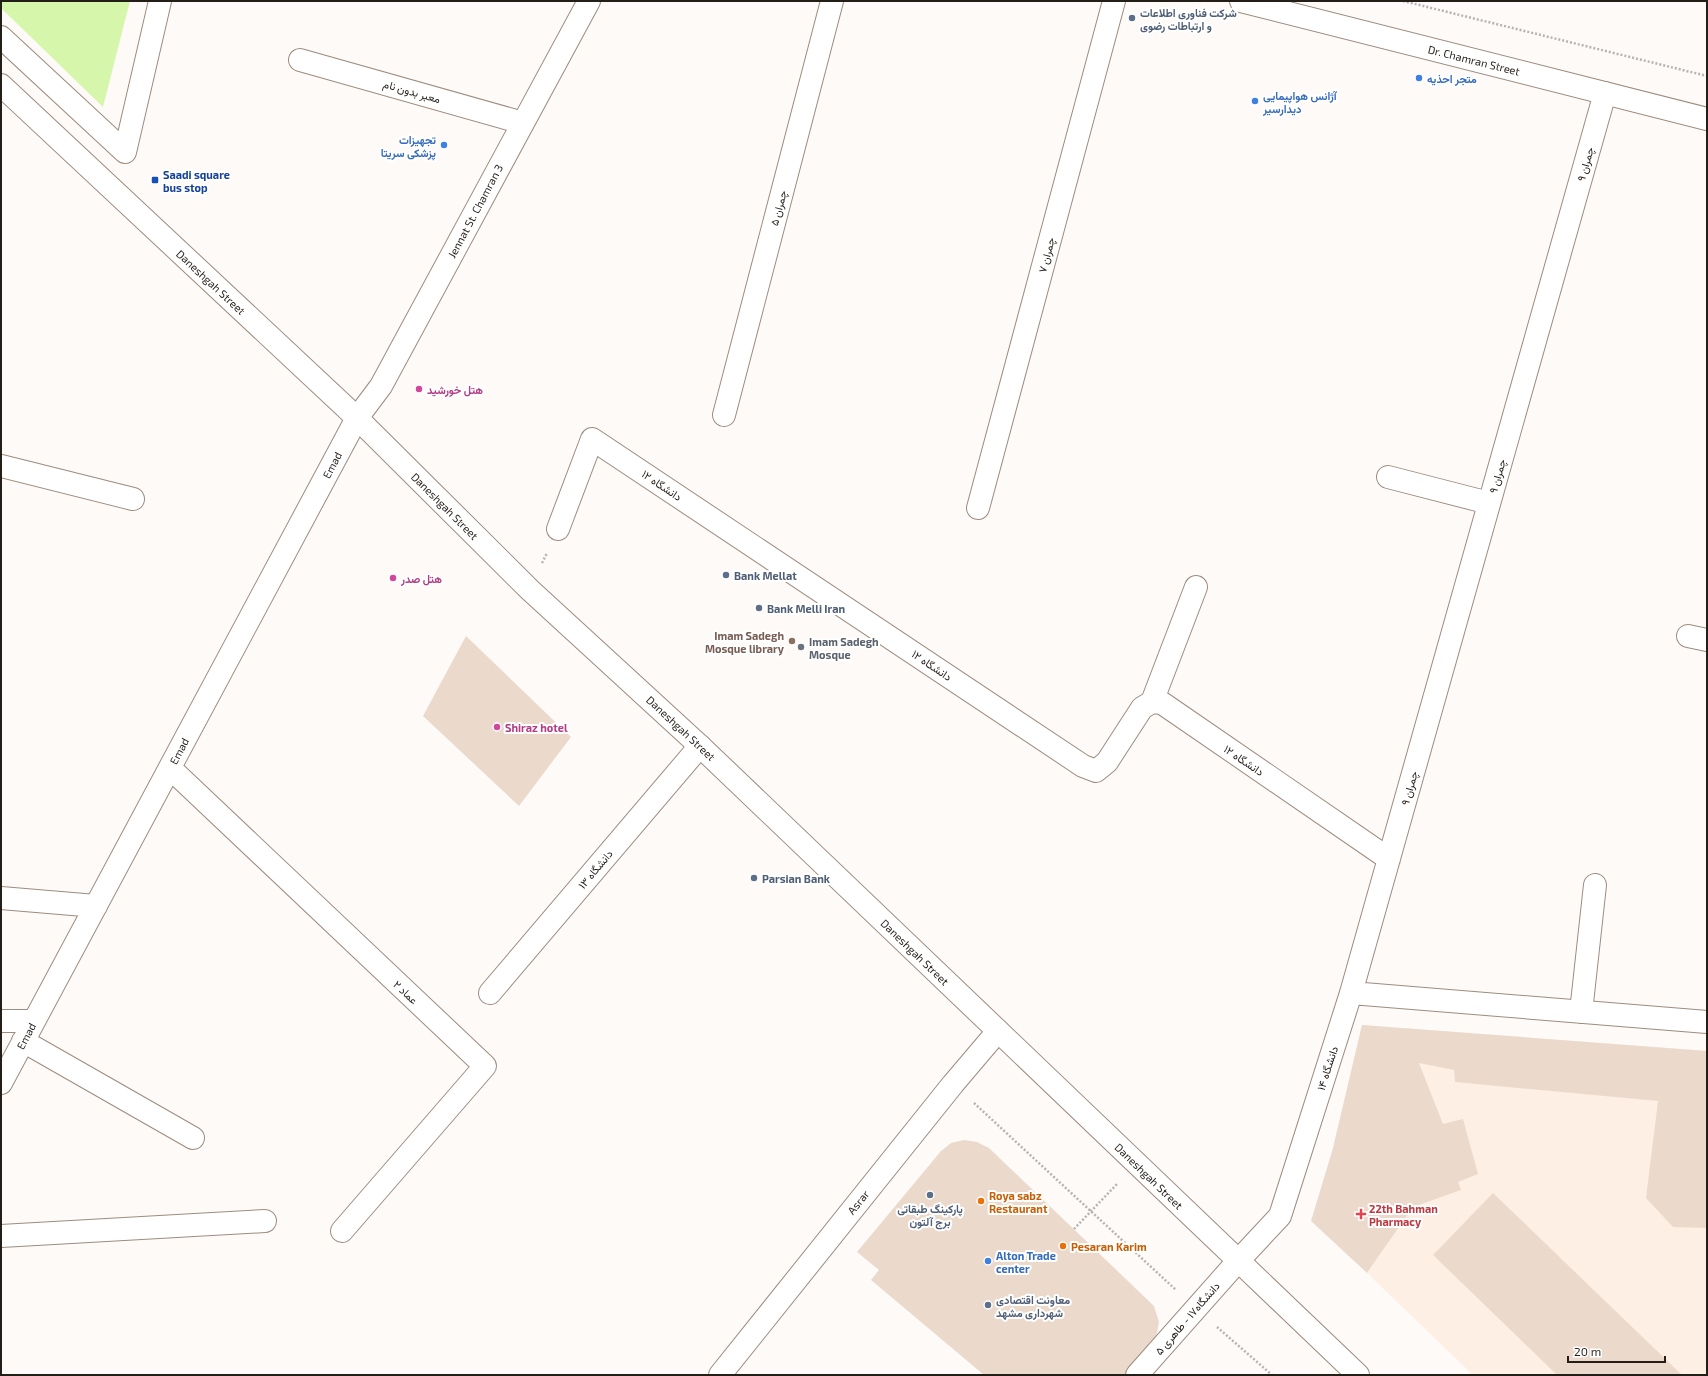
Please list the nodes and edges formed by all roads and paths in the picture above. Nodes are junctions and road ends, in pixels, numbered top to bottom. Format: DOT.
graph roads {
  1 [pos="160,1"];
  2 [pos="589,1"];
  3 [pos="832,1"];
  4 [pos="1114,1"];
  5 [pos="1241,1"];
  6 [pos="1403,1"];
  7 [pos="1,37"];
  8 [pos="300,60"];
  9 [pos="1707,76"];
  10 [pos="1,85"];
  11 [pos="1605,93"];
  12 [pos="1707,119"];
  13 [pos="523,123"];
  14 [pos="724,415"];
  15 [pos="357,418"];
  16 [pos="1,466"];
  17 [pos="1388,477"];
  18 [pos="133,499"];
  19 [pos="1489,503"];
  20 [pos="978,508"];
  21 [pos="558,529"];
  22 [pos="1196,587"];
  23 [pos="530,590"];
  24 [pos="1152,702"];
  25 [pos="700,746"];
  26 [pos="170,768"];
  27 [pos="1389,859"];
  28 [pos="1595,885"];
  29 [pos="1,898"];
  30 [pos="96,906"];
  31 [pos="490,993"];
  32 [pos="1351,993"];
  33 [pos="1582,1012"];
  34 [pos="34,1020"];
  35 [pos="1,1022"];
  36 [pos="1707,1022"];
  37 [pos="998,1031"];
  38 [pos="23,1041"];
  39 [pos="1,1084"];
  40 [pos="953,1084"];
  41 [pos="193,1138"];
  42 [pos="1136,1164"];
  43 [pos="1091,1212"];
  44 [pos="265,1221"];
  45 [pos="1074,1229"];
  46 [pos="342,1231"];
  47 [pos="1,1236"];
  48 [pos="1238,1261"];
  49 [pos="1195,1308"];
  50 [pos="720,1375"];
  51 [pos="1137,1375"];
  52 [pos="1272,1375"];
  53 [pos="1358,1375"];
  1 -- 7 [label="street"];
  2 -- 13 [label="street, Jennat St. Chamran 3"];
  3 -- 14 [label="street, چمران ۵"];
  4 -- 20 [label="street, چمران ۷"];
  5 -- 11 [label="street, Dr. Chamran Street"];
  6 -- 9 [label="path"];
  8 -- 13 [label="street, معبر بدون نام"];
  10 -- 15 [label="street, Daneshgah Street"];
  11 -- 12 [label="street, Dr. Chamran Street"];
  11 -- 19 [label="street, چمران ۹"];
  13 -- 15 [label="street, Jennat St. Chamran 3"];
  15 -- 23 [label="street, Daneshgah Street"];
  15 -- 26 [label="street, Emad"];
  16 -- 18 [label="street"];
  17 -- 19 [label="street"];
  19 -- 27 [label="street, چمران ۹"];
  21 -- 23 [label="path"];
  21 -- 24 [label="street, دانشگاه ۱۲"];
  22 -- 24 [label="street"];
  23 -- 25 [label="street, Daneshgah Street"];
  24 -- 27 [label="street, دانشگاه ۱۲"];
  25 -- 31 [label="street, دانشگاه ۱۳"];
  25 -- 37 [label="street, Daneshgah Street"];
  26 -- 30 [label="street, Emad"];
  26 -- 46 [label="street, عماد ۲"];
  27 -- 32 [label="street, دانشگاه ۱۴"];
  28 -- 33 [label="street"];
  29 -- 30 [label="street"];
  30 -- 34 [label="street, Emad"];
  32 -- 33 [label="street"];
  32 -- 48 [label="street, دانشگاه ۱۴"];
  33 -- 36 [label="street"];
  34 -- 35 [label="street"];
  34 -- 38 [label="street, Emad"];
  37 -- 40 [label="street, Asrar"];
  37 -- 42 [label="street, Daneshgah Street"];
  38 -- 39 [label="street, Emad"];
  38 -- 41 [label="street"];
  40 -- 43 [label="path"];
  40 -- 50 [label="street, Asrar"];
  42 -- 43 [label="path"];
  42 -- 48 [label="street, Daneshgah Street"];
  43 -- 45 [label="path"];
  43 -- 49 [label="path"];
  44 -- 47 [label="street"];
  48 -- 49 [label="street, دانشگاه۱۷ - طاهری ۵"];
  48 -- 53 [label="street, Daneshgah Street"];
  49 -- 51 [label="street, دانشگاه۱۷ - طاهری ۵"];
  49 -- 52 [label="path"];
}
